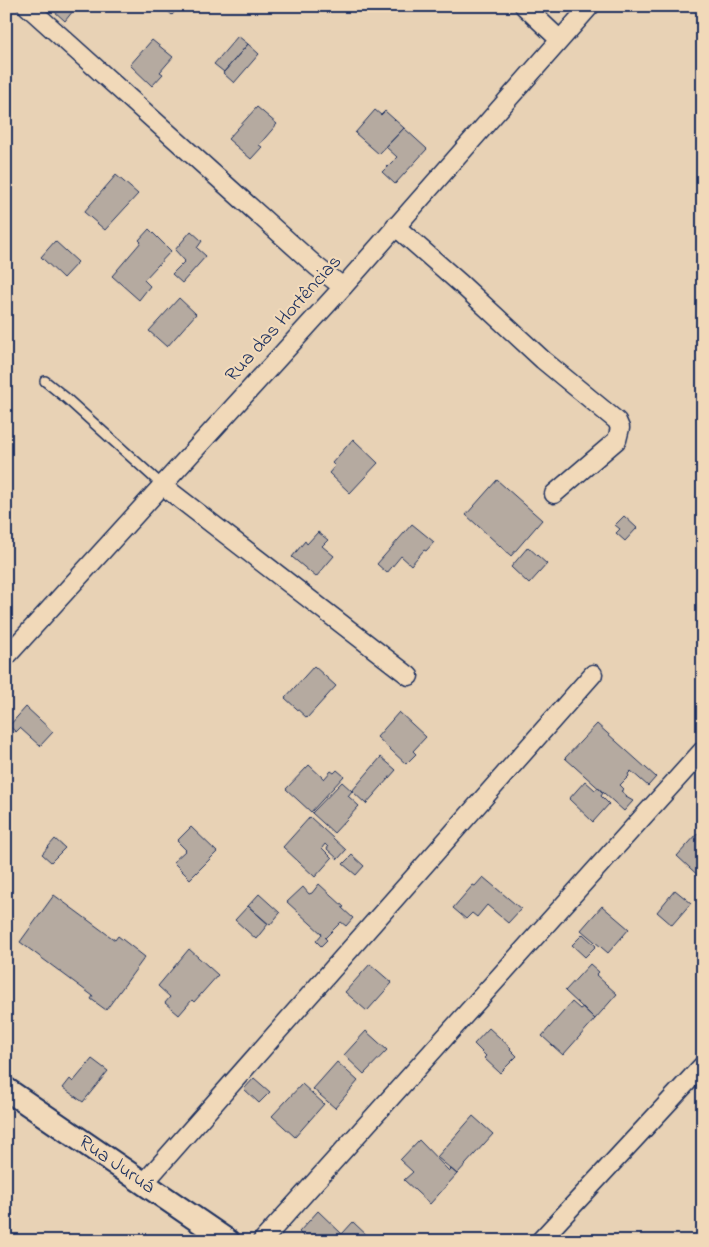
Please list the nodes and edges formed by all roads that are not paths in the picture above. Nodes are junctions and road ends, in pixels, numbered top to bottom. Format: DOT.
graph roads {
  1 [pos="27,6"];
  2 [pos="524,6"];
  3 [pos="590,6"];
  4 [pos="560,40"];
  5 [pos="395,226"];
  6 [pos="343,287"];
  7 [pos="45,381"];
  8 [pos="162,485"];
  9 [pos="554,494"];
  10 [pos="6,657"];
  11 [pos="593,674"];
  12 [pos="409,676"];
  13 [pos="703,750"];
  14 [pos="703,1065"];
  15 [pos="6,1088"];
  16 [pos="144,1182"];
  17 [pos="228,1241"];
  18 [pos="262,1241"];
  19 [pos="540,1241"];
  1 -- 6 [label="street"];
  2 -- 4 [label="street"];
  3 -- 4 [label="street, Rua das Hortências"];
  4 -- 5 [label="street, Rua das Hortências"];
  5 -- 6 [label="street, Rua das Hortências"];
  5 -- 9 [label="street"];
  6 -- 8 [label="street, Rua das Hortências"];
  7 -- 8 [label="lane"];
  8 -- 10 [label="street, Rua das Hortências"];
  8 -- 12 [label="street"];
  11 -- 16 [label="street"];
  13 -- 18 [label="street"];
  14 -- 19 [label="street"];
  15 -- 16 [label="street, Rua Juruá"];
  16 -- 17 [label="street, Rua Juruá"];
}
